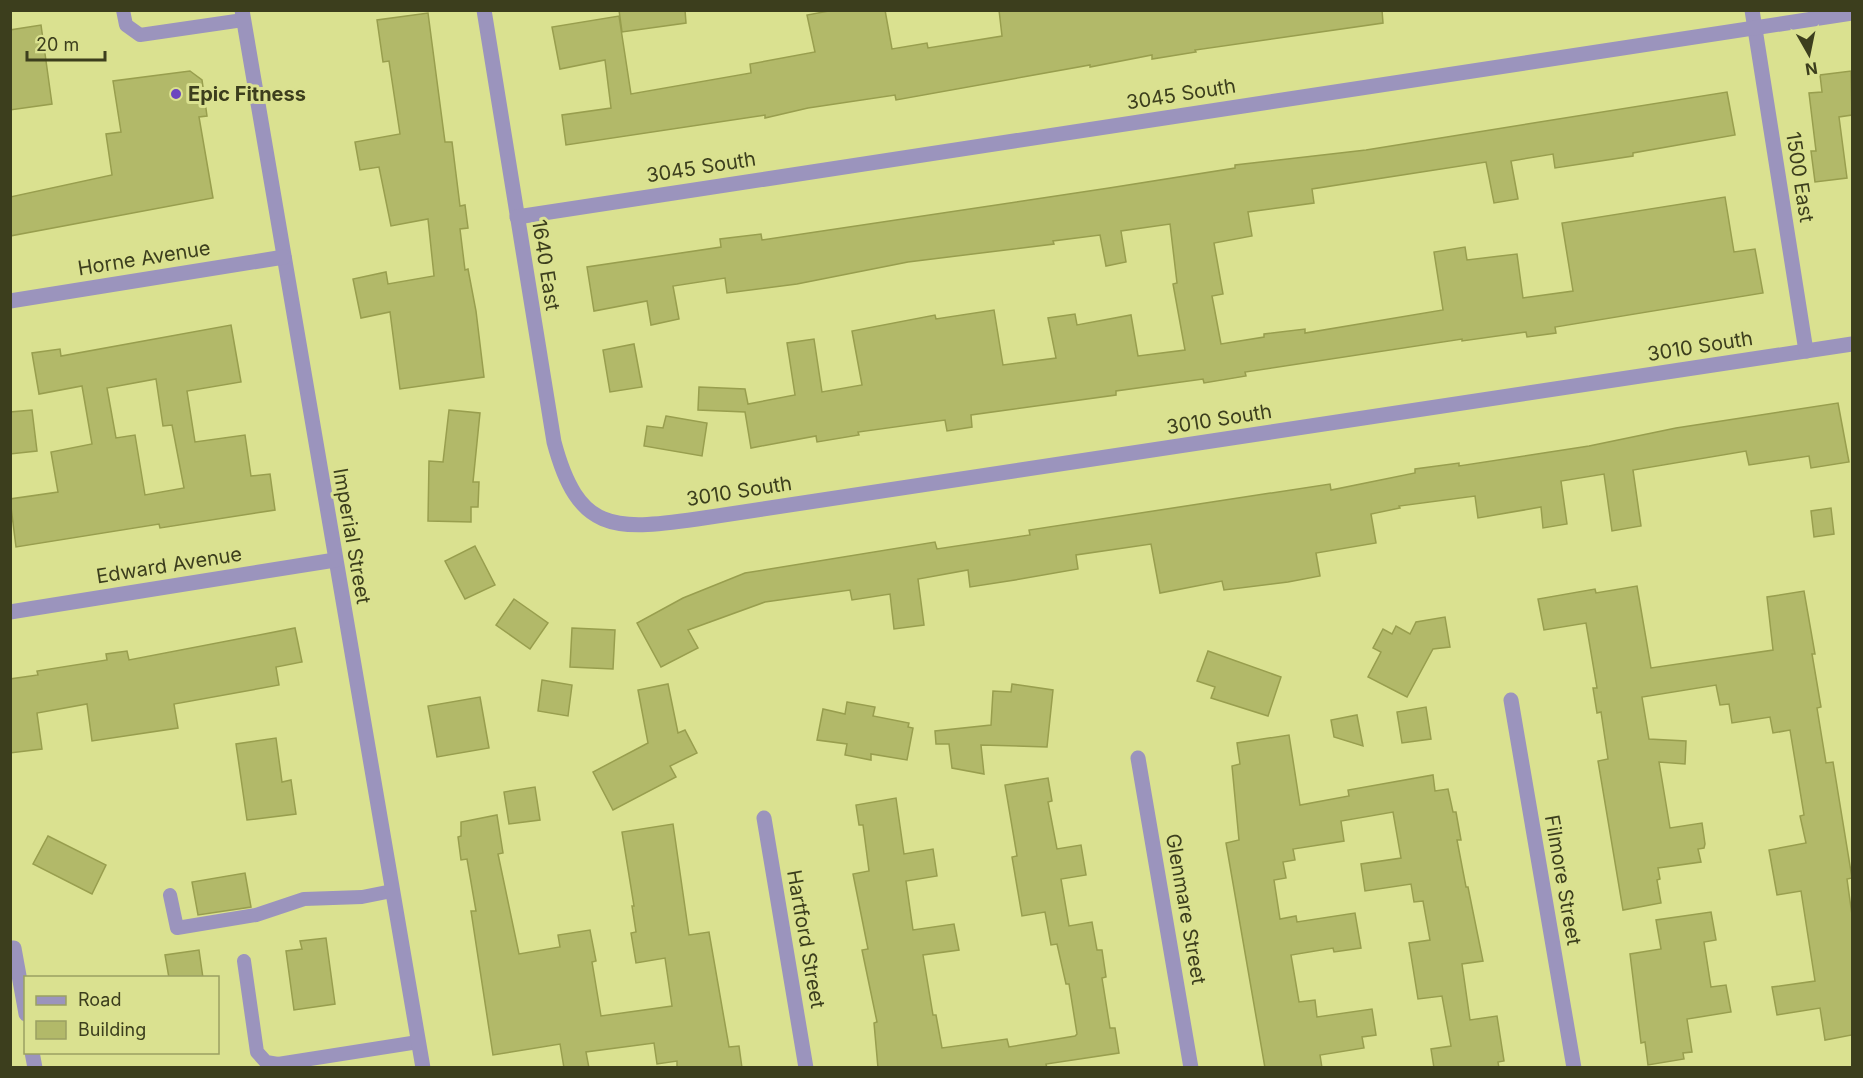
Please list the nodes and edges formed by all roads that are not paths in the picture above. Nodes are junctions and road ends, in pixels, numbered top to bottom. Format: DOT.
graph roads {
  1 [pos="123,10"];
  2 [pos="484,10"];
  3 [pos="1752,10"];
  4 [pos="1852,14"];
  5 [pos="243,15"];
  6 [pos="1755,28"];
  7 [pos="517,217"];
  8 [pos="284,257"];
  9 [pos="10,301"];
  10 [pos="1852,344"];
  11 [pos="1806,351"];
  12 [pos="593,516"];
  13 [pos="335,560"];
  14 [pos="10,612"];
  15 [pos="1511,700"];
  16 [pos="1138,758"];
  17 [pos="764,818"];
  18 [pos="393,891"];
  19 [pos="170,895"];
  20 [pos="12,948"];
  21 [pos="244,962"];
  22 [pos="24,1005"];
  23 [pos="418,1042"];
  24 [pos="423,1068"];
  25 [pos="806,1068"];
  26 [pos="1191,1068"];
  27 [pos="1574,1068"];
  1 -- 5 [label="lane"];
  2 -- 7 [label="street, 1640 East"];
  3 -- 6 [label="street, 1500 East"];
  4 -- 6 [label="street, 3045 South"];
  5 -- 8 [label="street, Imperial Street"];
  6 -- 7 [label="street, 3045 South"];
  6 -- 11 [label="street, 1500 East"];
  7 -- 12 [label="street, 1640 East"];
  8 -- 9 [label="street, Horne Avenue"];
  8 -- 13 [label="street, Imperial Street"];
  10 -- 11 [label="street, 3010 South"];
  11 -- 12 [label="street, 3010 South"];
  13 -- 14 [label="street, Edward Avenue"];
  13 -- 18 [label="street, Imperial Street"];
  15 -- 27 [label="street, Filmore Street"];
  16 -- 26 [label="street, Glenmare Street"];
  17 -- 25 [label="street, Hartford Street"];
  18 -- 19 [label="lane"];
  18 -- 23 [label="street, Imperial Street"];
  20 -- 22 [label="street"];
  21 -- 23 [label="lane"];
  23 -- 24 [label="street, Imperial Street"];
}
